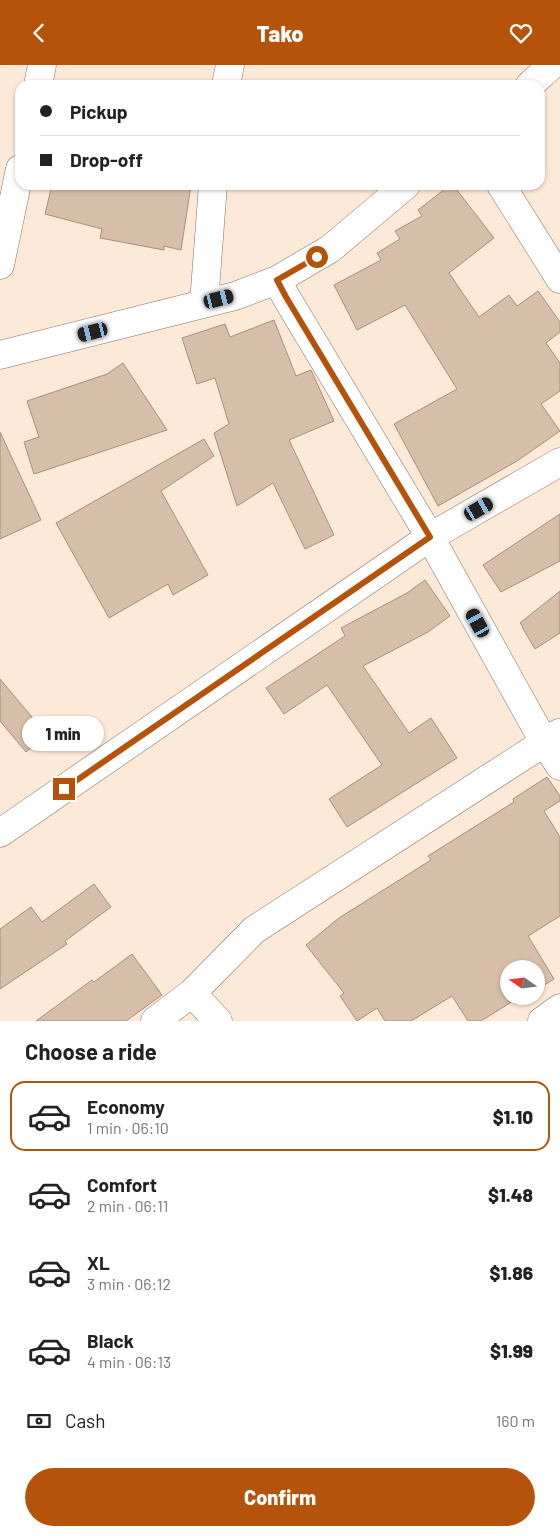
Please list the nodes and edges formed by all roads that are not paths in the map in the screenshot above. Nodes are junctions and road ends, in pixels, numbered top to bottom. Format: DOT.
graph roads {
  1 [pos="42,65"];
  2 [pos="230,65"];
  3 [pos="552,65"];
  4 [pos="39,80"];
  5 [pos="227,80"];
  6 [pos="536,80"];
  7 [pos="16,190"];
  8 [pos="213,190"];
  9 [pos="400,190"];
  10 [pos="504,190"];
  11 [pos="0,265"];
  12 [pos="560,279"];
  13 [pos="277,280"];
  14 [pos="204,303"];
  15 [pos="0,355"];
  16 [pos="560,462"];
  17 [pos="430,537"];
  18 [pos="552,738"];
  19 [pos="560,766"];
  20 [pos="0,833"];
  21 [pos="192,993"];
  22 [pos="560,1008"];
  23 [pos="156,1021"];
  24 [pos="218,1021"];
  25 [pos="542,1021"];
  1 -- 4 [label="street"];
  2 -- 5 [label="street"];
  3 -- 6 [label="street"];
  7 -- 11 [label="street"];
  8 -- 14 [label="street"];
  9 -- 13 [label="street"];
  10 -- 12 [label="street"];
  13 -- 14 [label="street"];
  13 -- 17 [label="street"];
  14 -- 15 [label="street"];
  16 -- 17 [label="street"];
  17 -- 18 [label="street"];
  17 -- 20 [label="street"];
  18 -- 19 [label="street"];
  18 -- 21 [label="street"];
  21 -- 23 [label="street"];
  21 -- 24 [label="street"];
  22 -- 25 [label="street"];
}
